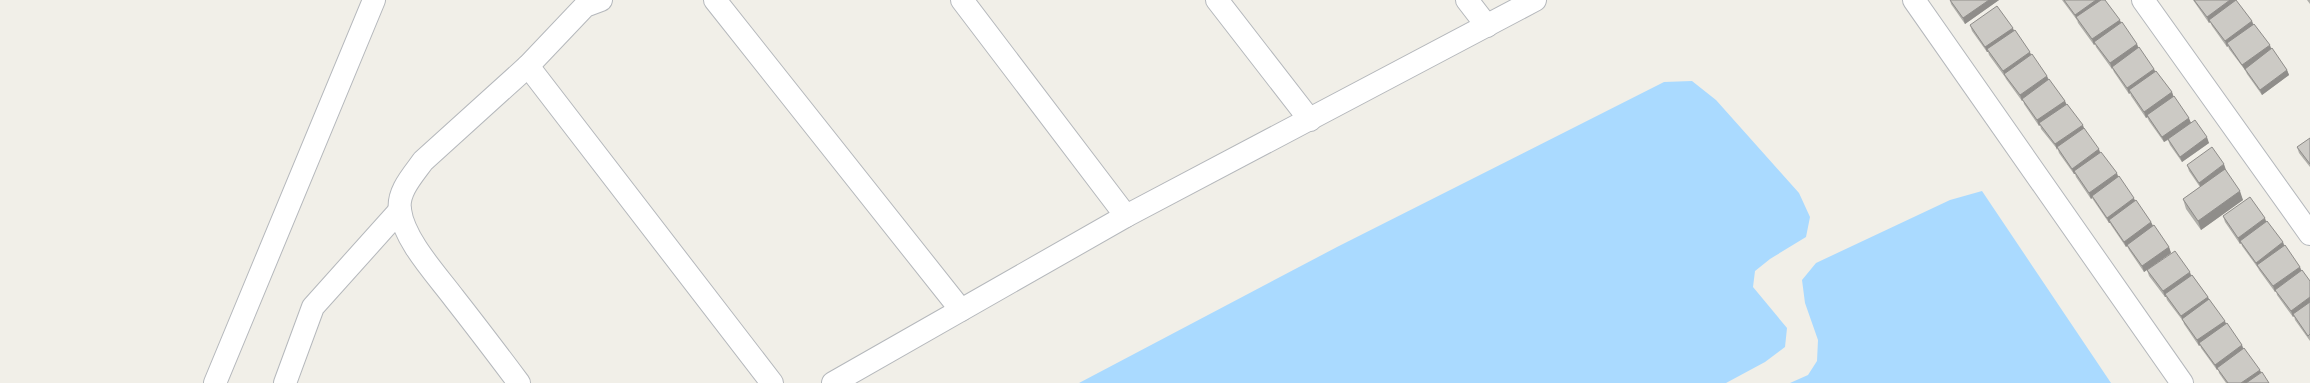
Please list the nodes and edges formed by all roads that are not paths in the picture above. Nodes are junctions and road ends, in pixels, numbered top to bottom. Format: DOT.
graph roads {
  1 [pos="374,0"];
  2 [pos="601,0"];
  3 [pos="715,0"];
  4 [pos="962,0"];
  5 [pos="1217,0"];
  6 [pos="1467,0"];
  7 [pos="1535,0"];
  8 [pos="1914,0"];
  9 [pos="2143,0"];
  10 [pos="1486,26"];
  11 [pos="528,66"];
  12 [pos="1310,120"];
  13 [pos="400,210"];
  14 [pos="1126,216"];
  15 [pos="2310,234"];
  16 [pos="961,310"];
  17 [pos="215,383"];
  18 [pos="285,383"];
  19 [pos="519,383"];
  20 [pos="772,383"];
  21 [pos="833,383"];
  22 [pos="2182,383"];
  1 -- 17 [label="street"];
  2 -- 11 [label="street"];
  3 -- 16 [label="street"];
  4 -- 14 [label="street"];
  5 -- 12 [label="street"];
  6 -- 10 [label="street"];
  7 -- 10 [label="street"];
  8 -- 22 [label="street"];
  9 -- 15 [label="street"];
  10 -- 12 [label="street"];
  11 -- 13 [label="street"];
  11 -- 20 [label="street"];
  12 -- 14 [label="street"];
  13 -- 18 [label="street"];
  13 -- 19 [label="street"];
  14 -- 16 [label="street"];
  16 -- 21 [label="street"];
}
